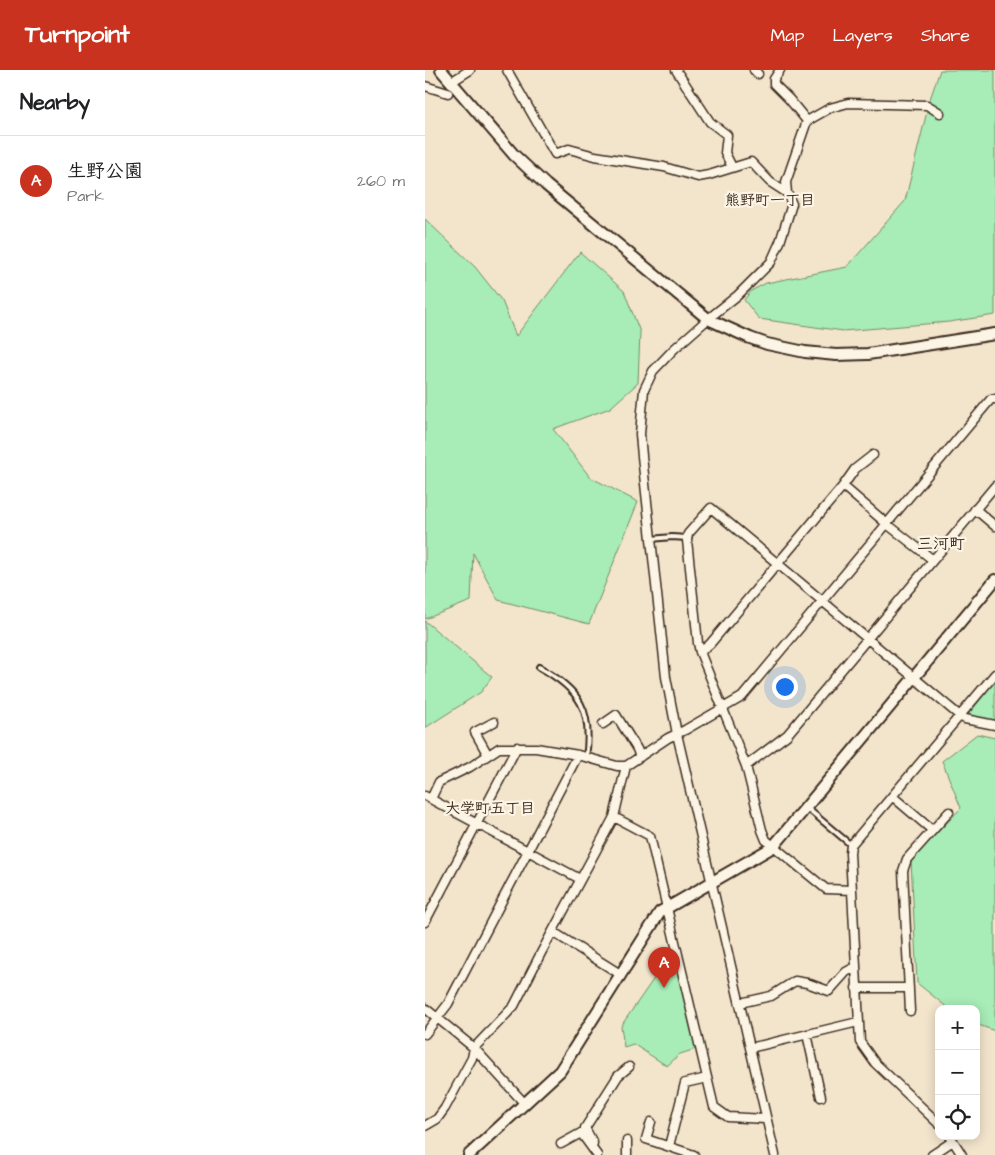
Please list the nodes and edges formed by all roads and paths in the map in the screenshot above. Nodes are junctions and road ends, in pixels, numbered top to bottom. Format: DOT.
graph roads {
  1 [pos="441,70"];
  2 [pos="470,70"];
  3 [pos="507,70"];
  4 [pos="676,70"];
  5 [pos="781,70"];
  6 [pos="451,82"];
  7 [pos="425,86"];
  8 [pos="448,93"];
  9 [pos="940,113"];
  10 [pos="807,121"];
  11 [pos="732,167"];
  12 [pos="787,193"];
  13 [pos="707,319"];
  14 [pos="995,334"];
  15 [pos="995,399"];
  16 [pos="873,455"];
  17 [pos="843,486"];
  18 [pos="995,486"];
  19 [pos="975,509"];
  20 [pos="887,524"];
  21 [pos="995,526"];
  22 [pos="651,539"];
  23 [pos="688,539"];
  24 [pos="933,560"];
  25 [pos="777,564"];
  26 [pos="995,580"];
  27 [pos="822,601"];
  28 [pos="867,638"];
  29 [pos="700,652"];
  30 [pos="539,667"];
  31 [pos="995,674"];
  32 [pos="913,677"];
  33 [pos="723,708"];
  34 [pos="959,716"];
  35 [pos="494,722"];
  36 [pos="603,724"];
  37 [pos="995,725"];
  38 [pos="677,734"];
  39 [pos="517,747"];
  40 [pos="488,755"];
  41 [pos="582,756"];
  42 [pos="640,757"];
  43 [pos="626,766"];
  44 [pos="746,766"];
  45 [pos="892,796"];
  46 [pos="428,798"];
  47 [pos="806,807"];
  48 [pos="949,812"];
  49 [pos="614,817"];
  50 [pos="477,823"];
  51 [pos="932,830"];
  52 [pos="851,845"];
  53 [pos="773,847"];
  54 [pos="528,851"];
  55 [pos="580,879"];
  56 [pos="712,882"];
  57 [pos="852,890"];
  58 [pos="667,908"];
  59 [pos="428,910"];
  60 [pos="425,922"];
  61 [pos="553,932"];
  62 [pos="855,967"];
  63 [pos="620,974"];
  64 [pos="857,988"];
  65 [pos="909,988"];
  66 [pos="740,1003"];
  67 [pos="425,1008"];
  68 [pos="910,1011"];
  69 [pos="438,1018"];
  70 [pos="858,1022"];
  71 [pos="425,1034"];
  72 [pos="807,1034"];
  73 [pos="474,1048"];
  74 [pos="750,1048"];
  75 [pos="629,1067"];
  76 [pos="707,1078"];
  77 [pos="821,1097"];
  78 [pos="525,1104"];
  79 [pos="765,1119"];
  80 [pos="935,1120"];
  81 [pos="651,1122"];
  82 [pos="425,1126"];
  83 [pos="949,1140"];
  84 [pos="952,1140"];
  85 [pos="627,1142"];
  86 [pos="561,1144"];
  87 [pos="669,1146"];
  88 [pos="592,1147"];
  89 [pos="469,1155"];
  90 [pos="597,1155"];
  91 [pos="627,1155"];
  92 [pos="694,1155"];
  93 [pos="775,1155"];
  94 [pos="932,1155"];
  95 [pos="962,1155"];
  1 -- 6 [label="street"];
  2 -- 6 [label="street"];
  3 -- 11 [label="street"];
  4 -- 11 [label="street"];
  5 -- 10 [label="street"];
  6 -- 13 [label="street"];
  7 -- 8 [label="street"];
  9 -- 10 [label="street"];
  10 -- 12 [label="street"];
  11 -- 12 [label="street"];
  12 -- 13 [label="street"];
  13 -- 14 [label="street"];
  13 -- 22 [label="street"];
  15 -- 20 [label="street"];
  16 -- 17 [label="street"];
  17 -- 20 [label="street"];
  17 -- 25 [label="street"];
  18 -- 19 [label="street"];
  19 -- 21 [label="street"];
  19 -- 24 [label="street"];
  20 -- 24 [label="street"];
  20 -- 27 [label="street"];
  22 -- 23 [label="lane"];
  22 -- 38 [label="street"];
  23 -- 25 [label="street"];
  23 -- 29 [label="street"];
  24 -- 28 [label="street"];
  25 -- 27 [label="street"];
  25 -- 29 [label="street"];
  26 -- 32 [label="street"];
  27 -- 28 [label="street"];
  27 -- 33 [label="street"];
  28 -- 32 [label="street"];
  28 -- 44 [label="street"];
  29 -- 33 [label="street"];
  30 -- 41 [label="lane"];
  31 -- 34 [label="street"];
  32 -- 34 [label="street"];
  32 -- 47 [label="street"];
  33 -- 38 [label="street"];
  33 -- 44 [label="street"];
  34 -- 37 [label="street"];
  34 -- 45 [label="street"];
  35 -- 40 [label="street"];
  36 -- 42 [label="street"];
  38 -- 42 [label="street"];
  38 -- 56 [label="street"];
  39 -- 40 [label="street"];
  39 -- 41 [label="street"];
  39 -- 50 [label="street"];
  40 -- 46 [label="street"];
  41 -- 43 [label="street"];
  41 -- 54 [label="street"];
  42 -- 43 [label="street"];
  43 -- 49 [label="street"];
  44 -- 53 [label="street"];
  45 -- 51 [label="street"];
  45 -- 52 [label="street"];
  46 -- 50 [label="street"];
  47 -- 52 [label="lane"];
  47 -- 53 [label="street"];
  48 -- 51 [label="street"];
  49 -- 55 [label="street"];
  49 -- 58 [label="street"];
  50 -- 54 [label="street"];
  50 -- 59 [label="street"];
  51 -- 65 [label="street"];
  52 -- 57 [label="street"];
  53 -- 56 [label="street"];
  53 -- 57 [label="street"];
  54 -- 55 [label="street"];
  54 -- 69 [label="street"];
  55 -- 61 [label="street"];
  56 -- 58 [label="street"];
  56 -- 66 [label="street"];
  57 -- 62 [label="street"];
  58 -- 63 [label="street"];
  58 -- 76 [label="street"];
  59 -- 60 [label="street"];
  61 -- 63 [label="street"];
  61 -- 73 [label="street"];
  62 -- 64 [label="street"];
  62 -- 66 [label="street"];
  63 -- 78 [label="street"];
  64 -- 65 [label="street"];
  64 -- 70 [label="street"];
  65 -- 68 [label="street"];
  66 -- 74 [label="street"];
  67 -- 69 [label="street"];
  69 -- 71 [label="street"];
  69 -- 73 [label="street"];
  70 -- 72 [label="street"];
  70 -- 80 [label="street"];
  72 -- 74 [label="street"];
  72 -- 77 [label="street"];
  73 -- 78 [label="street"];
  73 -- 82 [label="street"];
  74 -- 79 [label="street"];
  75 -- 88 [label="street"];
  76 -- 79 [label="street"];
  76 -- 87 [label="street"];
  78 -- 89 [label="street"];
  79 -- 93 [label="street"];
  81 -- 87 [label="street"];
  83 -- 94 [label="street"];
  84 -- 95 [label="street"];
  85 -- 91 [label="street"];
  86 -- 88 [label="street"];
  87 -- 92 [label="street"];
  88 -- 90 [label="street"];
}
